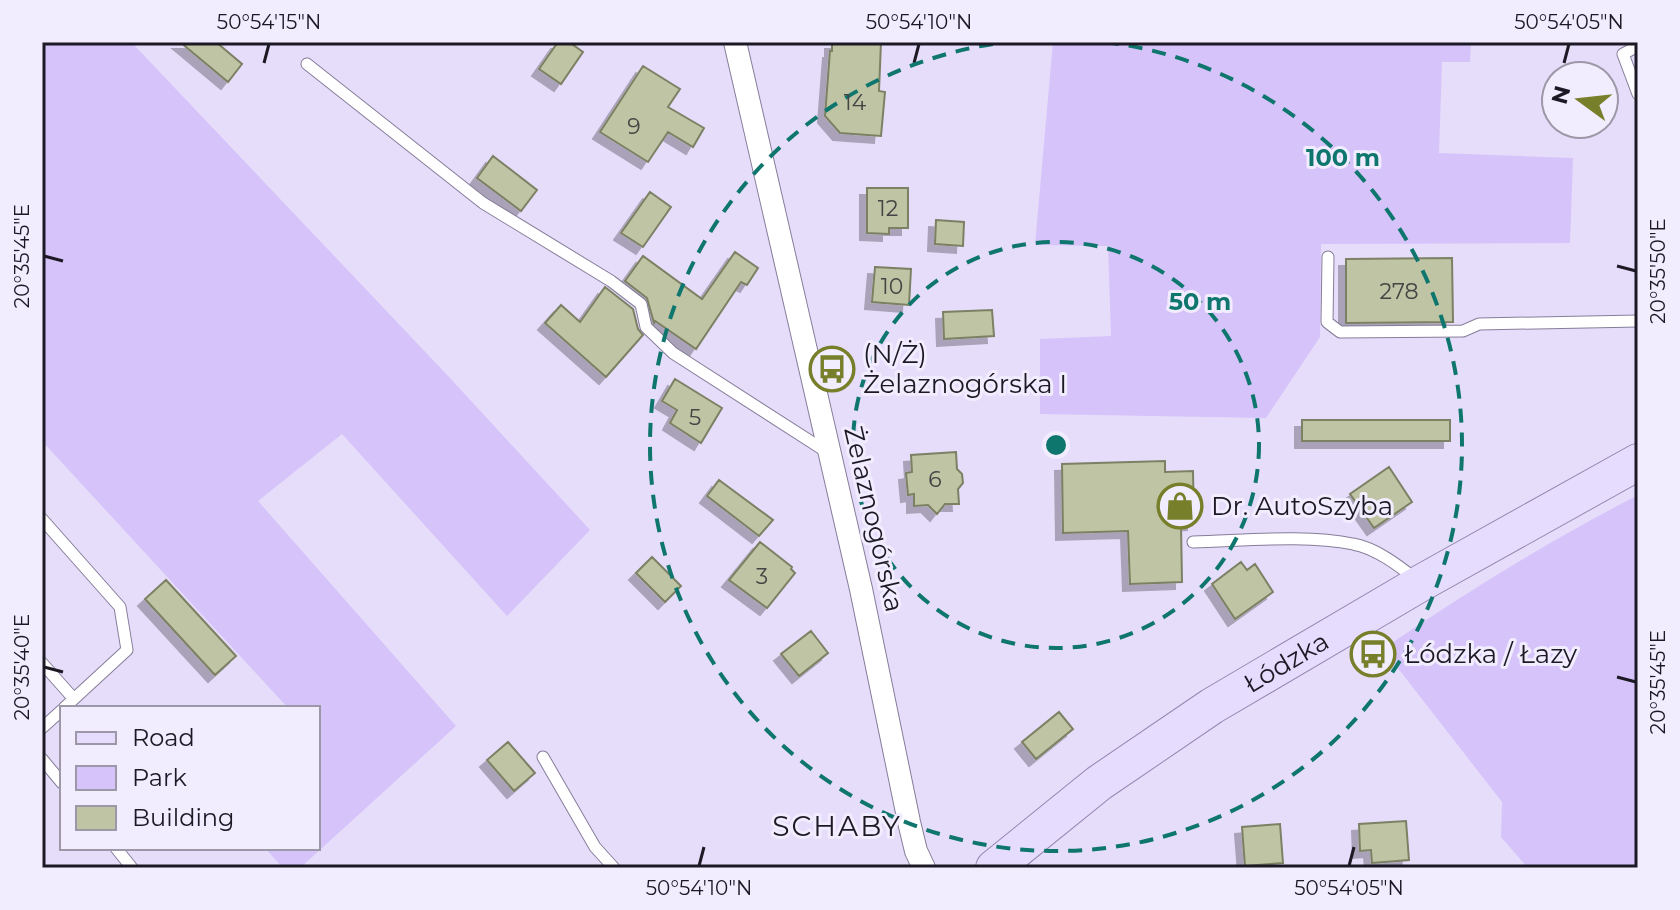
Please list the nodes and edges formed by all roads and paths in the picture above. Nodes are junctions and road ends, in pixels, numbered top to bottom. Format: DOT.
graph roads {
  1 [pos="735,42"];
  2 [pos="1638,46"];
  3 [pos="307,64"];
  4 [pos="1638,94"];
  5 [pos="1328,257"];
  6 [pos="1638,321"];
  7 [pos="830,455"];
  8 [pos="1638,462"];
  9 [pos="42,519"];
  10 [pos="1193,542"];
  11 [pos="1421,583"];
  12 [pos="42,663"];
  13 [pos="74,699"];
  14 [pos="66,706"];
  15 [pos="60,712"];
  16 [pos="42,728"];
  17 [pos="543,757"];
  18 [pos="42,759"];
  19 [pos="60,781"];
  20 [pos="118,850"];
  21 [pos="132,868"];
  22 [pos="614,868"];
  23 [pos="924,868"];
  24 [pos="994,868"];
  1 -- 7 [label="street, Żelaznogórska"];
  2 -- 4 [label="lane"];
  3 -- 7 [label="lane"];
  5 -- 6 [label="lane"];
  7 -- 23 [label="street, Żelaznogórska"];
  8 -- 11 [label="main road, Łódzka"];
  9 -- 13 [label="lane"];
  10 -- 11 [label="lane"];
  11 -- 24 [label="main road, Łódzka"];
  12 -- 13 [label="lane"];
  13 -- 14 [label="lane"];
  15 -- 16 [label="lane"];
  17 -- 22 [label="lane"];
  18 -- 19 [label="lane"];
  20 -- 21 [label="lane"];
}
